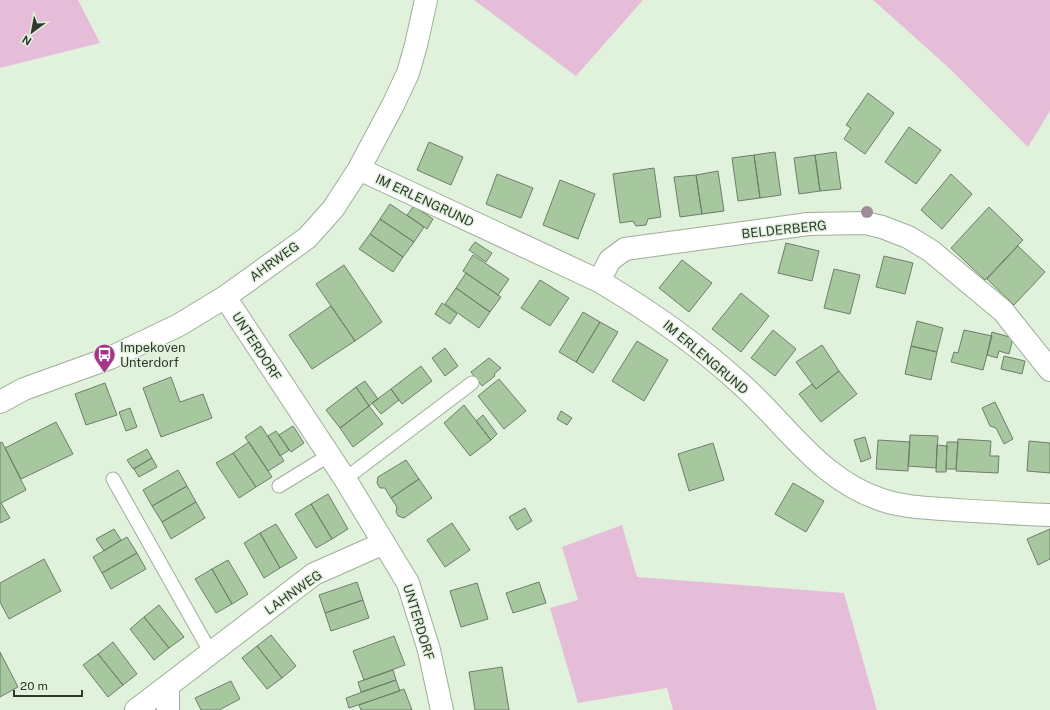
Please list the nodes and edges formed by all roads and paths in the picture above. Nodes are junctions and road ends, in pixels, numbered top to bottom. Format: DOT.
graph roads {
  1 [pos="426,0"];
  2 [pos="359,169"];
  3 [pos="599,281"];
  4 [pos="225,297"];
  5 [pos="1050,370"];
  6 [pos="472,383"];
  7 [pos="0,402"];
  8 [pos="328,456"];
  9 [pos="113,479"];
  10 [pos="345,479"];
  11 [pos="279,486"];
  12 [pos="1050,515"];
  13 [pos="384,543"];
  14 [pos="211,653"];
  15 [pos="168,686"];
  16 [pos="136,710"];
  17 [pos="168,710"];
  18 [pos="442,710"];
  1 -- 2 [label="street, AHRWEG"];
  2 -- 3 [label="street, IM ERLENGRUND"];
  2 -- 4 [label="street, AHRWEG"];
  3 -- 5 [label="street, BELDERBERG"];
  3 -- 12 [label="street, IM ERLENGRUND"];
  4 -- 7 [label="street, AHRWEG"];
  4 -- 8 [label="street, UNTERDORF"];
  6 -- 10 [label="lane"];
  8 -- 10 [label="street, UNTERDORF"];
  8 -- 11 [label="lane"];
  9 -- 14 [label="lane"];
  10 -- 13 [label="street, UNTERDORF"];
  13 -- 14 [label="street, LAHNWEG"];
  13 -- 18 [label="street, UNTERDORF"];
  14 -- 15 [label="street, LAHNWEG"];
  15 -- 16 [label="street, LAHNWEG"];
  15 -- 17 [label="street"];
}
